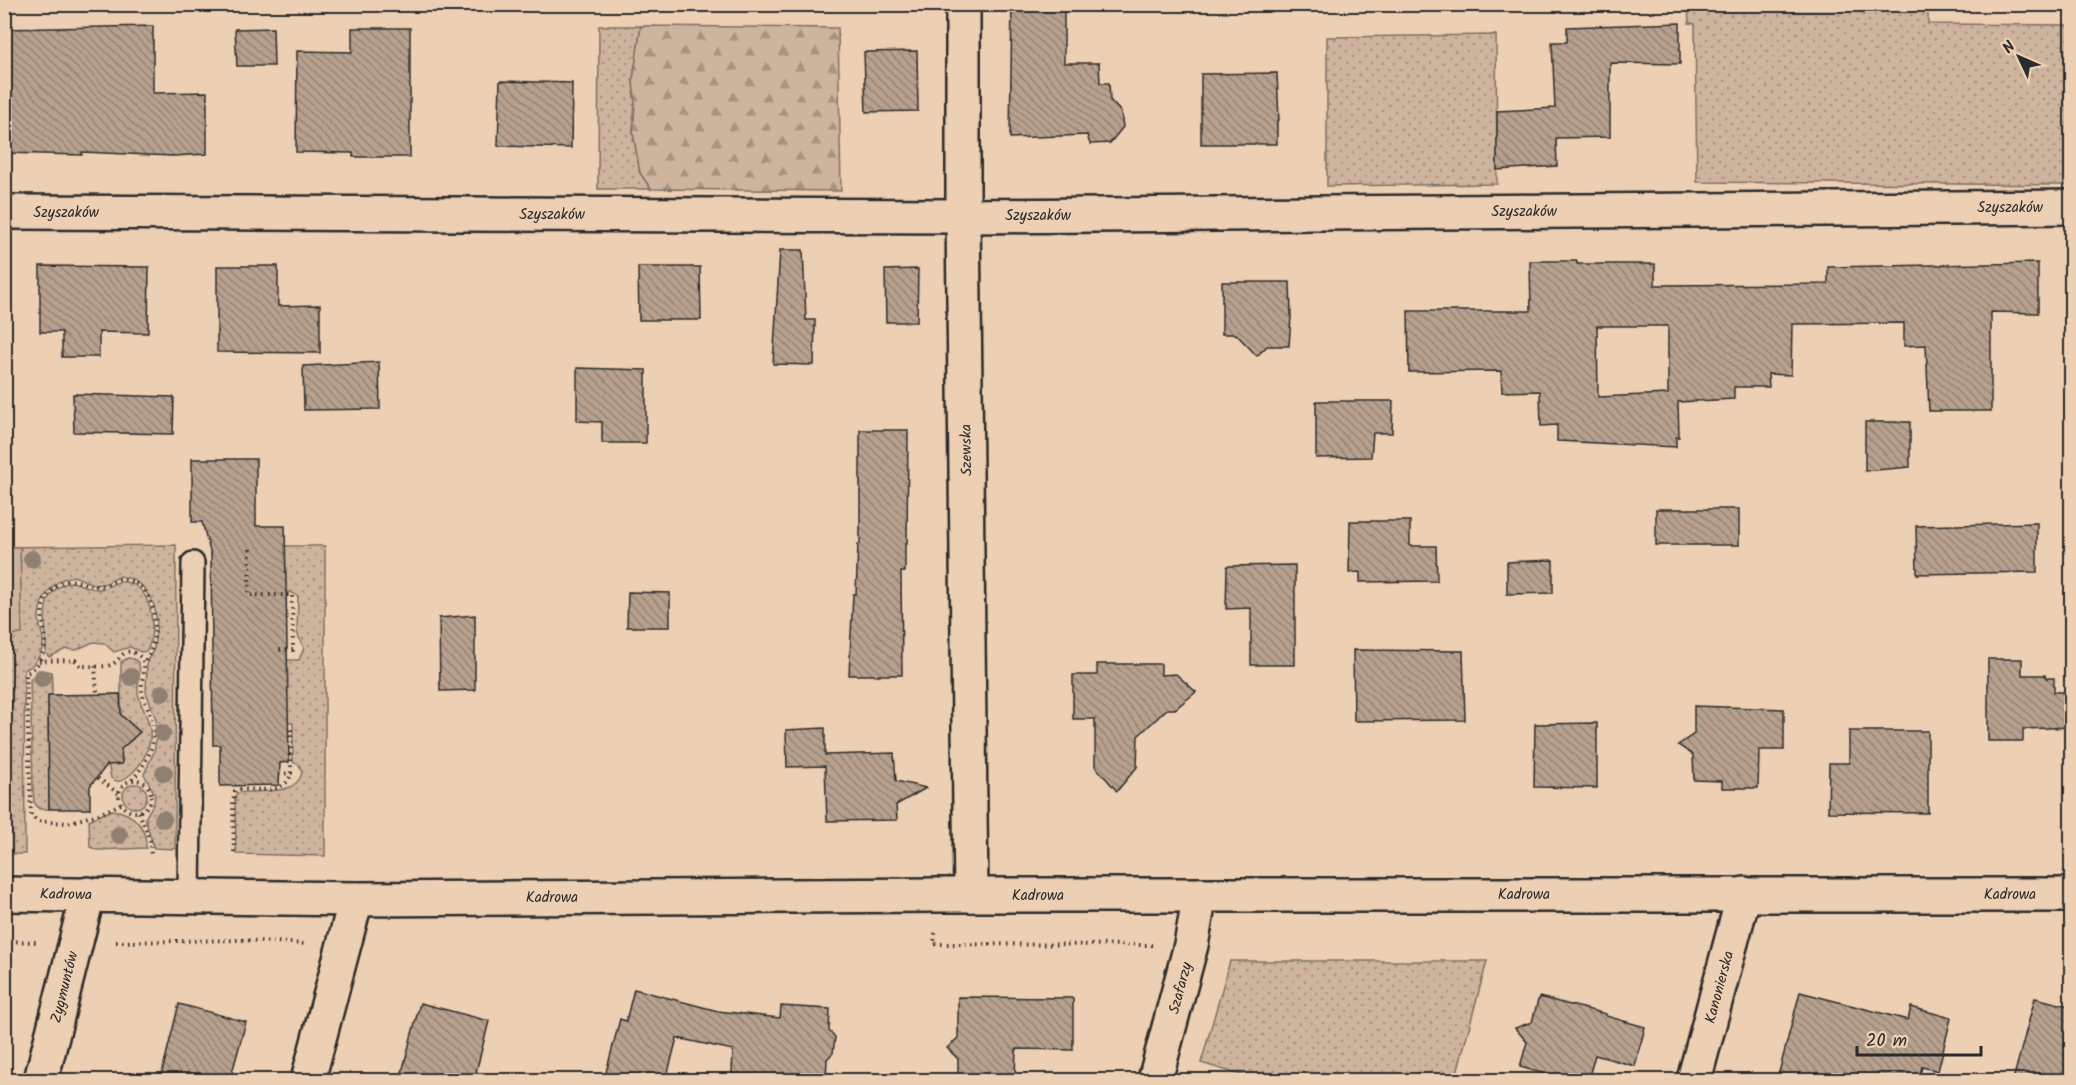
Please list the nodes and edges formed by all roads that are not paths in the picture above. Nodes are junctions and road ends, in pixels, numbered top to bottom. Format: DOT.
graph roads {
  1 [pos="963,4"];
  2 [pos="2072,207"];
  3 [pos="4,212"];
  4 [pos="963,216"];
  5 [pos="193,563"];
  6 [pos="4,894"];
  7 [pos="88,894"];
  8 [pos="1744,894"];
  9 [pos="971,895"];
  10 [pos="1200,895"];
  11 [pos="2072,895"];
  12 [pos="189,896"];
  13 [pos="356,899"];
  14 [pos="41,1080"];
  15 [pos="308,1080"];
  16 [pos="1155,1080"];
  17 [pos="1694,1080"];
  1 -- 4 [label="street, Szewska"];
  2 -- 4 [label="street, Szyszaków"];
  3 -- 4 [label="street, Szyszaków"];
  4 -- 9 [label="street, Szewska"];
  5 -- 12 [label="lane"];
  6 -- 7 [label="street, Kadrowa"];
  7 -- 12 [label="street, Kadrowa"];
  7 -- 14 [label="street, Zygmuntów"];
  8 -- 10 [label="street, Kadrowa"];
  8 -- 11 [label="street, Kadrowa"];
  8 -- 17 [label="street, Kanonierska"];
  9 -- 10 [label="street, Kadrowa"];
  9 -- 13 [label="street, Kadrowa"];
  10 -- 16 [label="street, Szafarzy"];
  12 -- 13 [label="street, Kadrowa"];
  13 -- 15 [label="street"];
}
